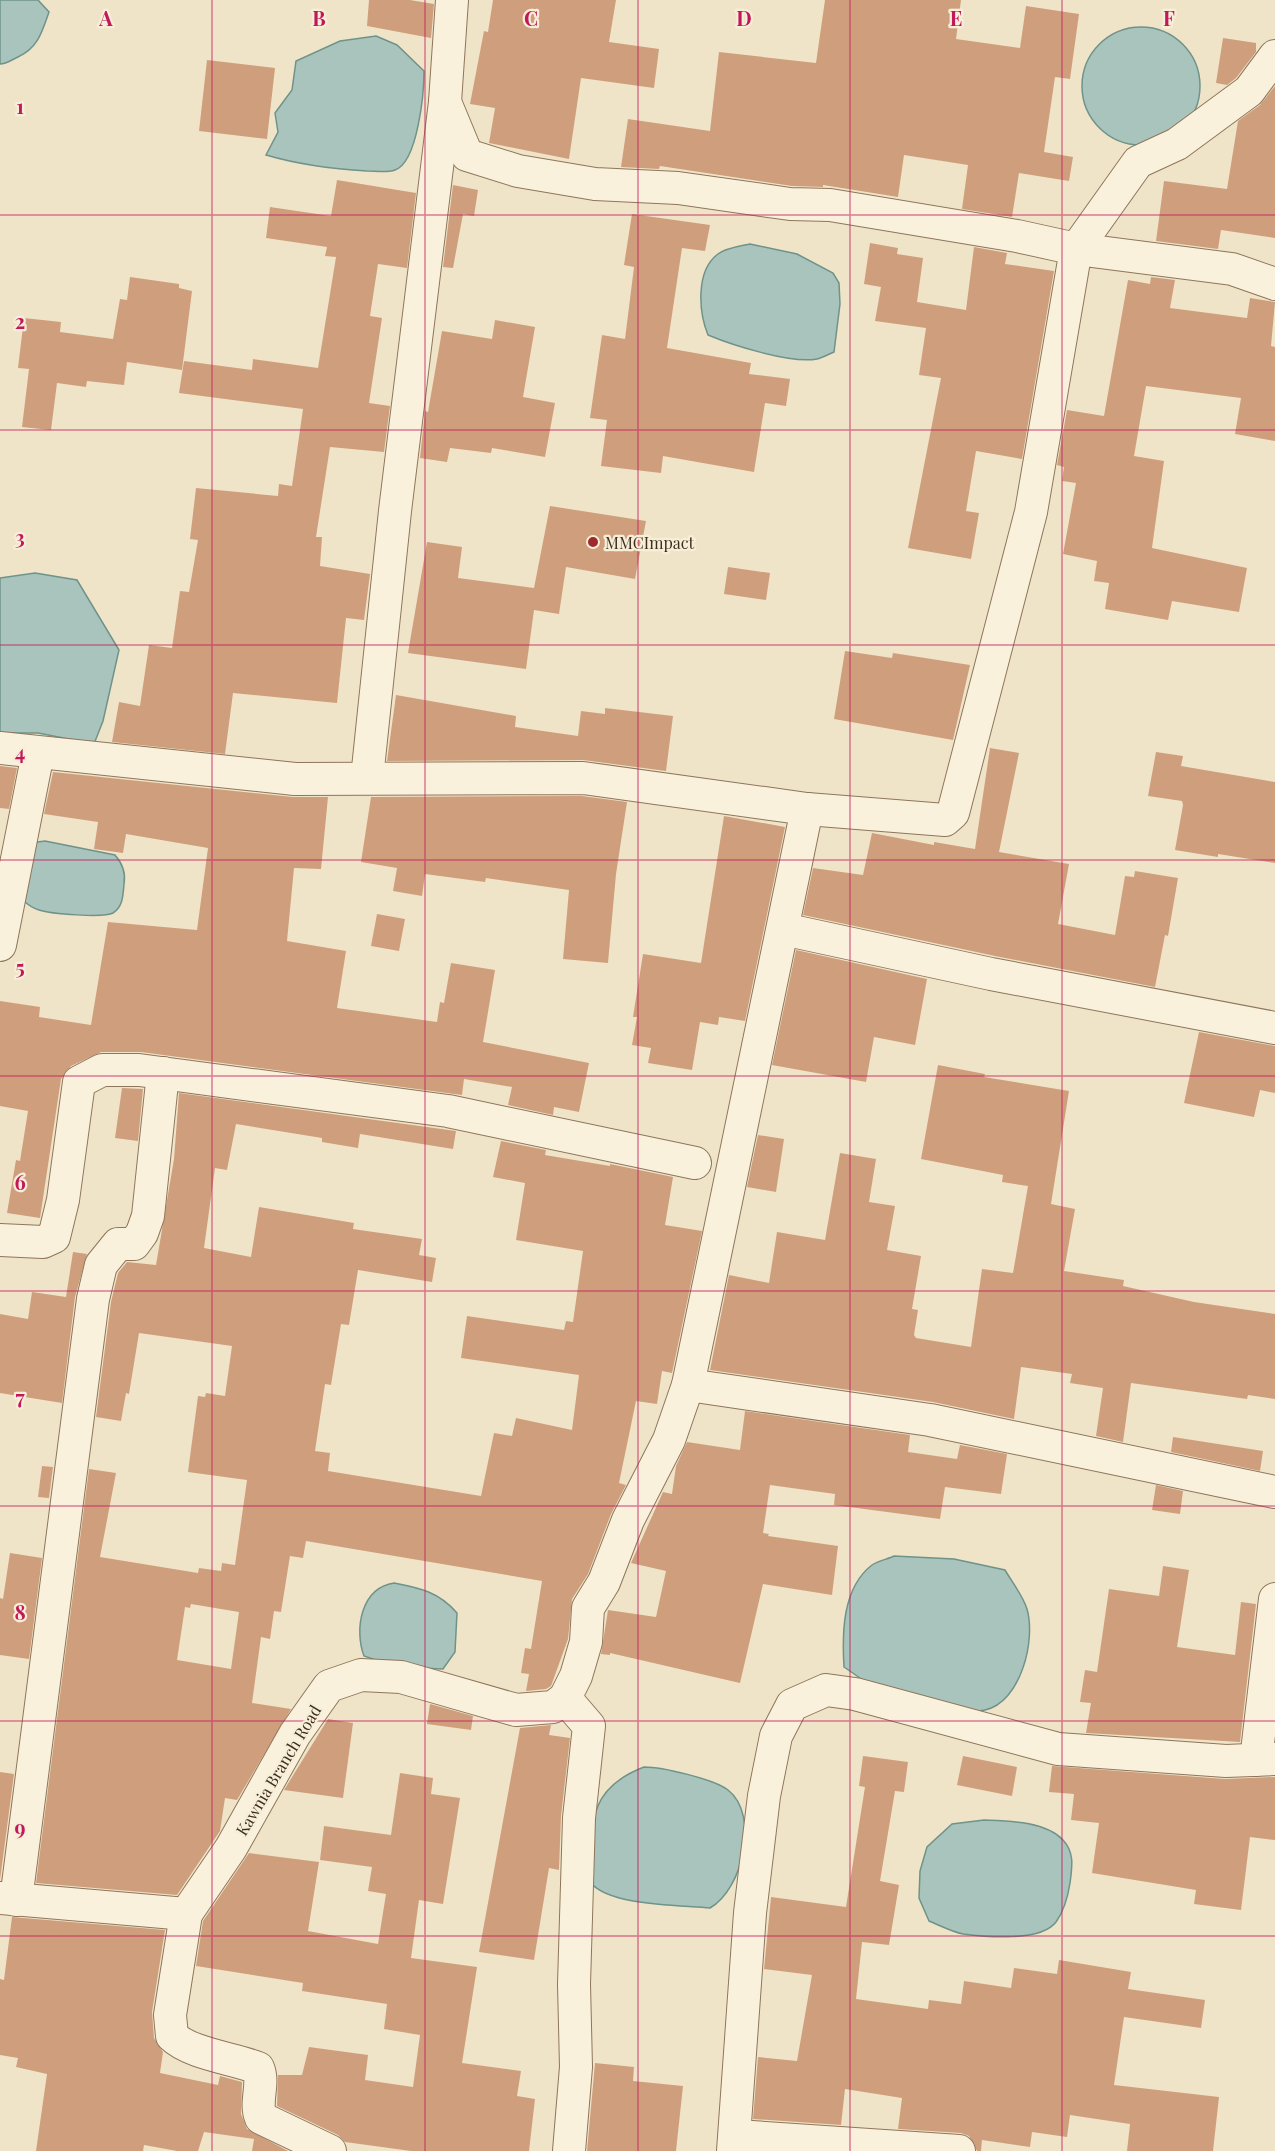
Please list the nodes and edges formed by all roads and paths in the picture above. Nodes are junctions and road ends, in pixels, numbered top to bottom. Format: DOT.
graph roads {
  1 [pos="452,0"];
  2 [pos="1275,56"];
  3 [pos="445,102"];
  4 [pos="1076,249"];
  5 [pos="1275,284"];
  6 [pos="0,748"];
  7 [pos="38,753"];
  8 [pos="367,778"];
  9 [pos="807,808"];
  10 [pos="783,929"];
  11 [pos="0,945"];
  12 [pos="1275,1028"];
  13 [pos="163,1073"];
  14 [pos="695,1163"];
  15 [pos="0,1240"];
  16 [pos="688,1385"];
  17 [pos="1275,1492"];
  18 [pos="1275,1599"];
  19 [pos="565,1698"];
  20 [pos="1266,1760"];
  21 [pos="8,1899"];
  22 [pos="186,1914"];
  23 [pos="735,2144"];
  24 [pos="330,2151"];
  25 [pos="569,2151"];
  26 [pos="959,2151"];
  1 -- 3 [label="street"];
  2 -- 4 [label="street"];
  3 -- 4 [label="street"];
  3 -- 8 [label="street"];
  4 -- 5 [label="street"];
  4 -- 9 [label="street"];
  6 -- 7 [label="street"];
  7 -- 8 [label="street"];
  7 -- 11 [label="street"];
  8 -- 9 [label="street"];
  9 -- 10 [label="street"];
  10 -- 12 [label="street"];
  10 -- 16 [label="street"];
  13 -- 14 [label="street"];
  13 -- 15 [label="street"];
  13 -- 21 [label="street"];
  16 -- 17 [label="street"];
  16 -- 19 [label="street"];
  18 -- 20 [label="street"];
  19 -- 22 [label="street, Kawnia Branch Road"];
  19 -- 25 [label="street"];
  20 -- 23 [label="street"];
  21 -- 22 [label="street"];
  22 -- 24 [label="street"];
  23 -- 26 [label="street"];
}
